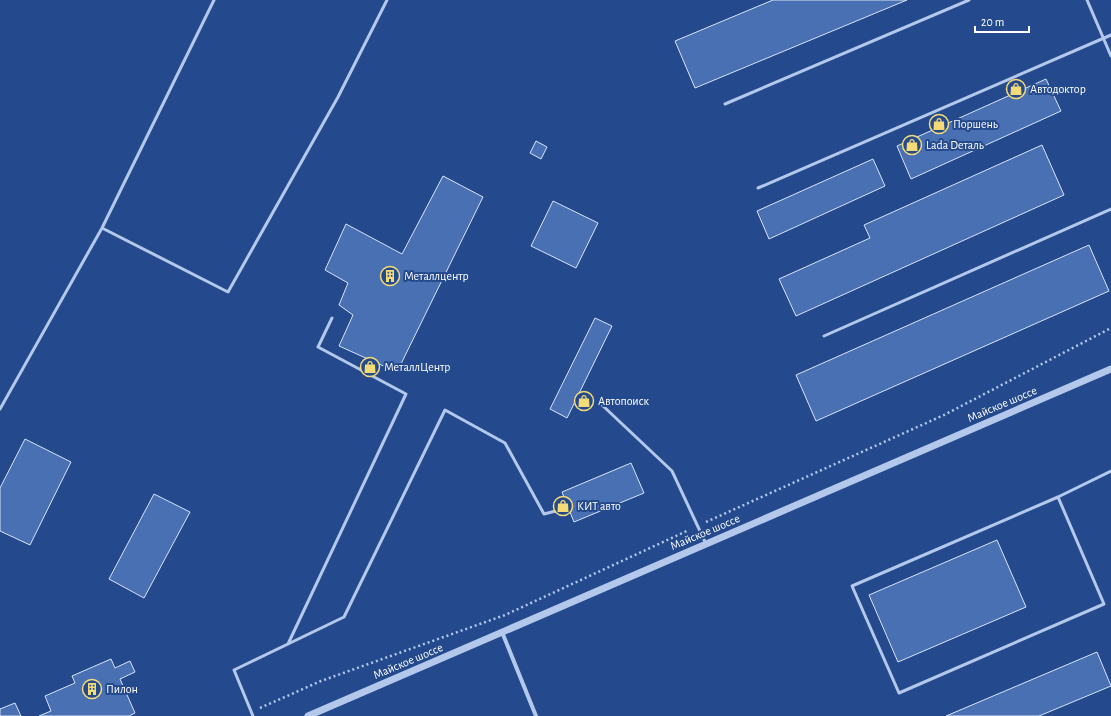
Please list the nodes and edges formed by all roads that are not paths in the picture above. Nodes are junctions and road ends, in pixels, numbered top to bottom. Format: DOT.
graph roads {
  1 [pos="214,0"];
  2 [pos="387,0"];
  3 [pos="969,0"];
  4 [pos="1087,0"];
  5 [pos="1111,36"];
  6 [pos="1104,39"];
  7 [pos="1111,56"];
  8 [pos="725,104"];
  9 [pos="758,188"];
  10 [pos="1111,209"];
  11 [pos="102,228"];
  12 [pos="332,318"];
  13 [pos="824,336"];
  14 [pos="1111,369"];
  15 [pos="602,405"];
  16 [pos="0,409"];
  17 [pos="1111,471"];
  18 [pos="1058,497"];
  19 [pos="567,508"];
  20 [pos="706,544"];
  21 [pos="502,632"];
  22 [pos="288,644"];
  23 [pos="252,714"];
  24 [pos="308,716"];
  25 [pos="536,716"];
  1 -- 11 [label="lane"];
  2 -- 11 [label="lane"];
  3 -- 8 [label="lane"];
  4 -- 6 [label="lane"];
  5 -- 6 [label="lane"];
  6 -- 7 [label="lane"];
  6 -- 9 [label="lane"];
  10 -- 13 [label="lane"];
  11 -- 16 [label="lane"];
  12 -- 22 [label="lane"];
  14 -- 20 [label="street, Майское шоссе"];
  15 -- 20 [label="lane"];
  17 -- 18 [label="lane"];
  18 -- 18 [label="lane"];
  19 -- 22 [label="lane"];
  20 -- 21 [label="street, Майское шоссе"];
  21 -- 24 [label="street, Майское шоссе"];
  21 -- 25 [label="street"];
  22 -- 23 [label="lane"];
}
